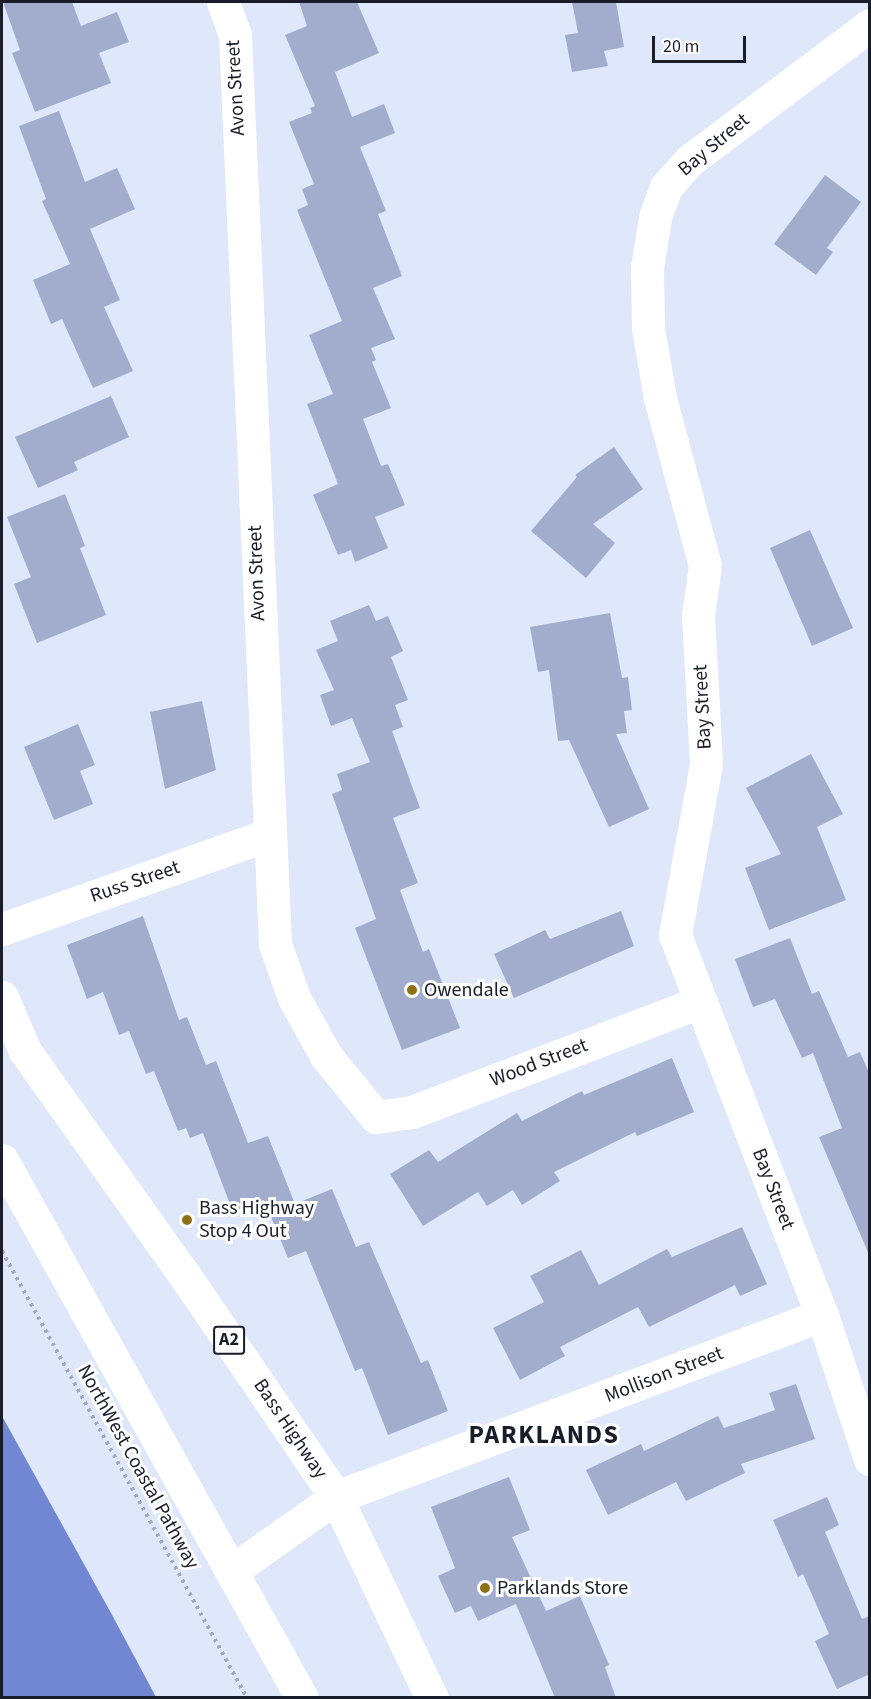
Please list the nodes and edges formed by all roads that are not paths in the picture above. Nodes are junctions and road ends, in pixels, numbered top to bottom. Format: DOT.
graph roads {
  1 [pos="223,2"];
  2 [pos="870,25"];
  3 [pos="268,836"];
  4 [pos="2,929"];
  5 [pos="2,997"];
  6 [pos="700,1002"];
  7 [pos="376,1117"];
  8 [pos="2,1160"];
  9 [pos="822,1315"];
  10 [pos="870,1459"];
  11 [pos="336,1497"];
  12 [pos="233,1570"];
  13 [pos="302,1698"];
  14 [pos="432,1698"];
  1 -- 3 [label="main road, Avon Street"];
  2 -- 6 [label="main road, Bay Street"];
  3 -- 4 [label="main road, Russ Street"];
  3 -- 7 [label="main road, Avon Street"];
  5 -- 11 [label="main road, Bass Highway / A2"];
  6 -- 7 [label="main road, Wood Street"];
  6 -- 9 [label="main road, Bay Street"];
  8 -- 12 [label="main road"];
  9 -- 10 [label="main road, Bay Street"];
  9 -- 11 [label="main road, Mollison Street"];
  11 -- 12 [label="main road, Mollison Street"];
  11 -- 14 [label="main road, Bass Highway / A2"];
  12 -- 13 [label="main road"];
}
